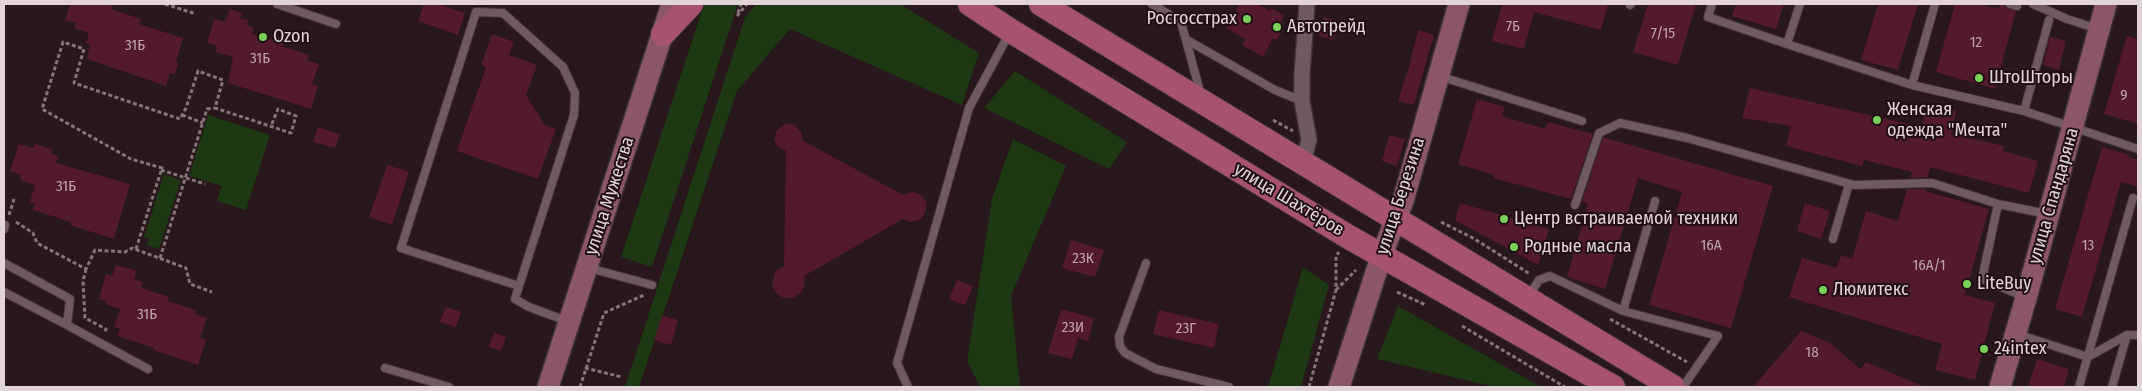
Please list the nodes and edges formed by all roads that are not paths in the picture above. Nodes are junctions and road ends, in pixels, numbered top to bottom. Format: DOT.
graph roads {
  1 [pos="277,4"];
  2 [pos="672,4"];
  3 [pos="691,4"];
  4 [pos="970,4"];
  5 [pos="1041,4"];
  6 [pos="1152,4"];
  7 [pos="1307,4"];
  8 [pos="1458,4"];
  9 [pos="1712,4"];
  10 [pos="1800,4"];
  11 [pos="1935,4"];
  12 [pos="2033,4"];
  13 [pos="2106,4"];
  14 [pos="2049,20"];
  15 [pos="336,24"];
  16 [pos="2100,30"];
  17 [pos="1011,31"];
  18 [pos="663,34"];
  19 [pos="1187,40"];
  20 [pos="1787,44"];
  21 [pos="1439,76"];
  22 [pos="1912,84"];
  23 [pos="1203,101"];
  24 [pos="1302,101"];
  25 [pos="2024,111"];
  26 [pos="1582,121"];
  27 [pos="2073,127"];
  28 [pos="2138,149"];
  29 [pos="1303,162"];
  30 [pos="1849,184"];
  31 [pos="2133,198"];
  32 [pos="1655,201"];
  33 [pos="1998,204"];
  34 [pos="1575,205"];
  35 [pos="2048,214"];
  36 [pos="1396,218"];
  37 [pos="1834,239"];
  38 [pos="1382,254"];
  39 [pos="4,263"];
  40 [pos="1146,263"];
  41 [pos="587,268"];
  42 [pos="519,286"];
  43 [pos="651,289"];
  44 [pos="4,292"];
  45 [pos="1527,298"];
  46 [pos="2026,298"];
  47 [pos="1623,311"];
  48 [pos="569,322"];
  49 [pos="67,325"];
  50 [pos="2015,334"];
  51 [pos="2127,335"];
  52 [pos="2138,335"];
  53 [pos="2088,358"];
  54 [pos="385,368"];
  55 [pos="148,369"];
  56 [pos="449,387"];
  57 [pos="548,387"];
  58 [pos="908,387"];
  59 [pos="1229,387"];
  60 [pos="1339,387"];
  61 [pos="1613,387"];
  62 [pos="1673,387"];
  63 [pos="1683,387"];
  64 [pos="2000,387"];
  65 [pos="2079,387"];
  66 [pos="2112,387"];
  1 -- 15 [label="lane"];
  2 -- 18 [label="street, улица Мужества"];
  3 -- 18 [label="main road"];
  4 -- 17 [label="main road, улица Шахтёров"];
  5 -- 23 [label="main road"];
  6 -- 19 [label="lane"];
  7 -- 24 [label="street"];
  8 -- 21 [label="street, улица Березина"];
  9 -- 20 [label="lane"];
  10 -- 20 [label="lane"];
  11 -- 22 [label="lane"];
  12 -- 16 [label="lane"];
  13 -- 16 [label="street, улица Спандаряна"];
  14 -- 25 [label="lane"];
  16 -- 27 [label="street, улица Спандаряна"];
  17 -- 38 [label="main road, улица Шахтёров"];
  17 -- 58 [label="lane"];
  18 -- 41 [label="street, улица Мужества"];
  19 -- 23 [label="lane"];
  19 -- 24 [label="lane"];
  20 -- 22 [label="lane"];
  21 -- 26 [label="lane"];
  21 -- 36 [label="street, улица Березина"];
  22 -- 25 [label="lane"];
  23 -- 29 [label="main road"];
  24 -- 29 [label="street"];
  25 -- 27 [label="lane"];
  27 -- 28 [label="lane"];
  27 -- 35 [label="street, улица Спандаряна"];
  29 -- 36 [label="main road"];
  30 -- 33 [label="lane"];
  30 -- 34 [label="lane"];
  30 -- 37 [label="lane"];
  31 -- 53 [label="lane"];
  32 -- 47 [label="lane"];
  33 -- 35 [label="lane"];
  33 -- 46 [label="lane"];
  35 -- 46 [label="street, улица Спандаряна"];
  36 -- 38 [label="street, улица Березина"];
  36 -- 45 [label="main road"];
  38 -- 60 [label="street, улица Березина"];
  38 -- 61 [label="main road, улица Шахтёров"];
  39 -- 49 [label="lane"];
  40 -- 59 [label="lane"];
  41 -- 43 [label="lane"];
  41 -- 48 [label="street, улица Мужества"];
  42 -- 42 [label="lane"];
  42 -- 48 [label="lane"];
  44 -- 49 [label="lane"];
  45 -- 47 [label="lane"];
  45 -- 62 [label="main road"];
  46 -- 50 [label="street, улица Спандаряна"];
  47 -- 63 [label="lane"];
  48 -- 57 [label="street, улица Мужества"];
  49 -- 55 [label="lane"];
  50 -- 53 [label="lane"];
  50 -- 64 [label="street, улица Спандаряна"];
  51 -- 52 [label="lane"];
  51 -- 53 [label="lane"];
  51 -- 66 [label="lane"];
  53 -- 65 [label="lane"];
  54 -- 56 [label="lane"];
}
